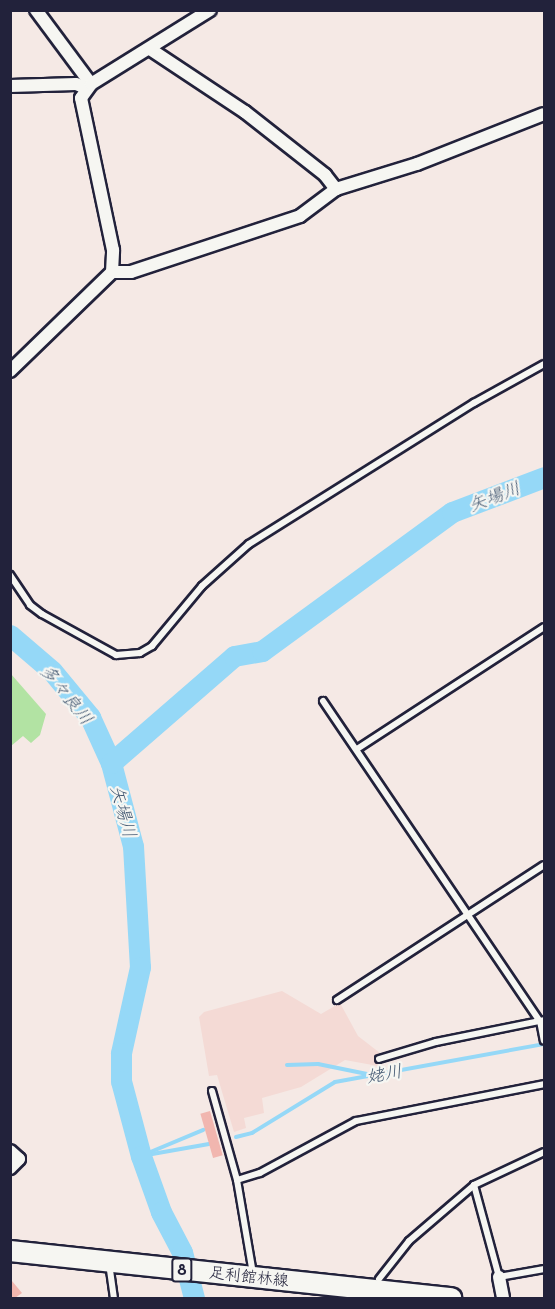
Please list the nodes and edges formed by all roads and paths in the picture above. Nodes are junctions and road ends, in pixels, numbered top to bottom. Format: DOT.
graph roads {
  1 [pos="36,10"];
  2 [pos="210,10"];
  3 [pos="150,49"];
  4 [pos="10,86"];
  5 [pos="89,86"];
  6 [pos="544,114"];
  7 [pos="336,189"];
  8 [pos="112,272"];
  9 [pos="544,364"];
  10 [pos="10,371"];
  11 [pos="10,575"];
  12 [pos="544,627"];
  13 [pos="323,701"];
  14 [pos="357,749"];
  15 [pos="544,865"];
  16 [pos="467,915"];
  17 [pos="338,1000"];
  18 [pos="542,1023"];
  19 [pos="544,1041"];
  20 [pos="379,1059"];
  21 [pos="544,1084"];
  22 [pos="212,1090"];
  23 [pos="10,1151"];
  24 [pos="544,1152"];
  25 [pos="10,1168"];
  26 [pos="237,1180"];
  27 [pos="474,1185"];
  28 [pos="10,1251"];
  29 [pos="114,1262"];
  30 [pos="544,1269"];
  31 [pos="250,1276"];
  32 [pos="499,1277"];
  33 [pos="379,1279"];
  34 [pos="114,1299"];
  35 [pos="452,1299"];
  36 [pos="503,1299"];
  1 -- 5 [label="street"];
  2 -- 3 [label="street"];
  3 -- 5 [label="street"];
  3 -- 7 [label="street"];
  4 -- 5 [label="street"];
  5 -- 8 [label="street"];
  6 -- 7 [label="street"];
  7 -- 8 [label="street"];
  8 -- 10 [label="street"];
  9 -- 11 [label="lane"];
  12 -- 14 [label="lane"];
  13 -- 14 [label="lane"];
  14 -- 16 [label="lane"];
  15 -- 16 [label="lane"];
  16 -- 17 [label="lane"];
  16 -- 18 [label="lane"];
  18 -- 19 [label="lane"];
  18 -- 20 [label="lane"];
  21 -- 26 [label="lane"];
  22 -- 26 [label="lane"];
  23 -- 25 [label="street"];
  24 -- 27 [label="lane"];
  26 -- 31 [label="lane"];
  27 -- 32 [label="lane"];
  27 -- 33 [label="lane"];
  28 -- 29 [label="main road, 足利館林線 / 8"];
  29 -- 31 [label="main road, 足利館林線 / 8"];
  29 -- 34 [label="lane"];
  30 -- 32 [label="lane"];
  31 -- 35 [label="main road, 足利館林線 / 8"];
  32 -- 36 [label="street"];
}
